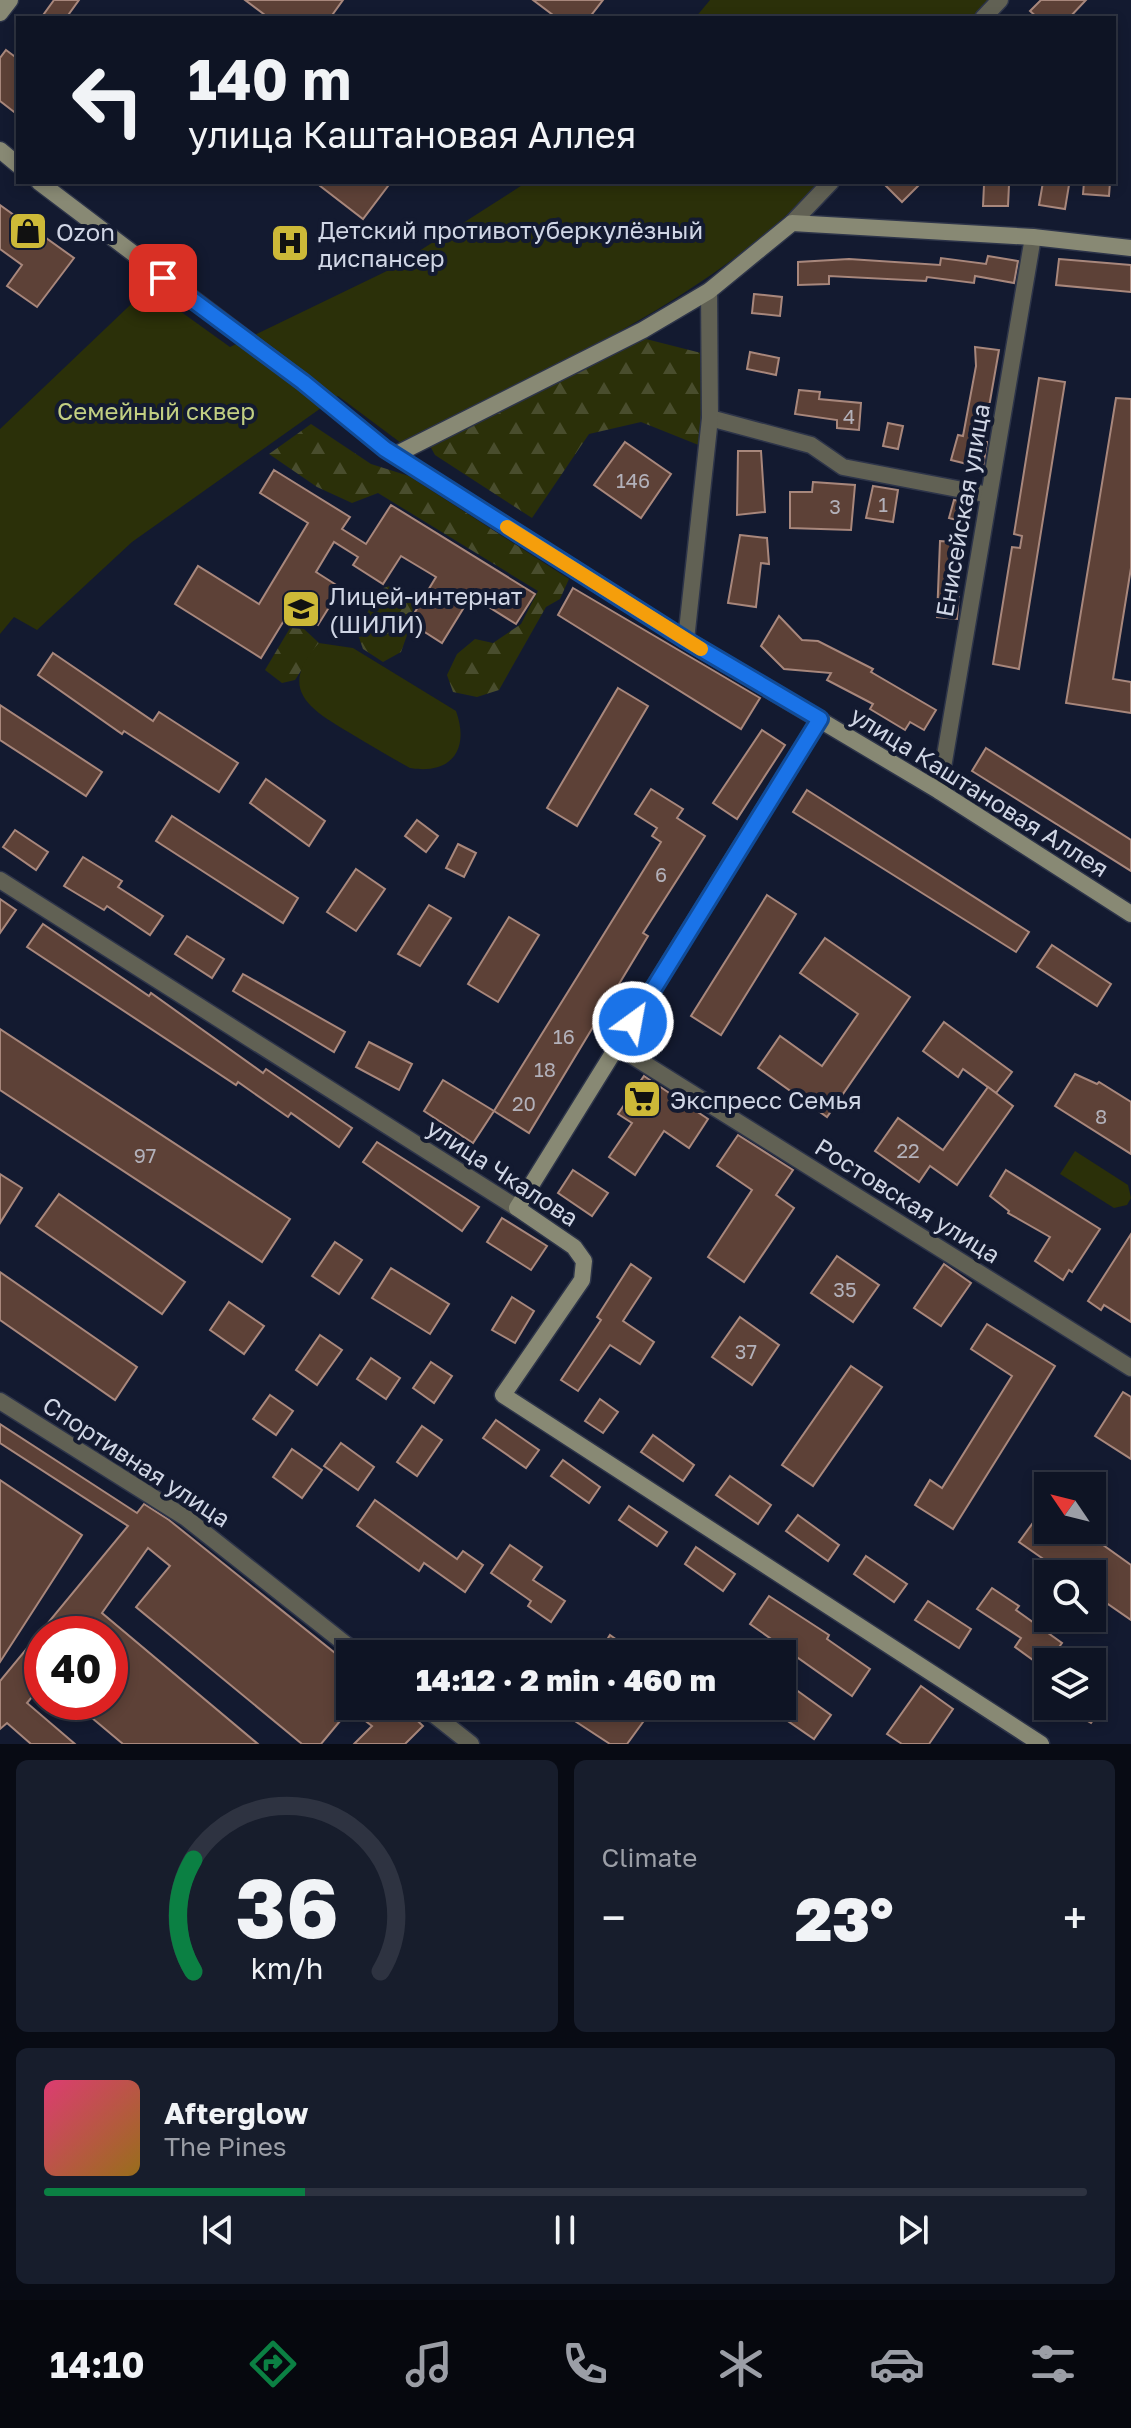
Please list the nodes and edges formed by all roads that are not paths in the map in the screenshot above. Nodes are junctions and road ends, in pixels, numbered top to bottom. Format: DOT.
graph roads {
  1 [pos="10,0"];
  2 [pos="1000,0"];
  3 [pos="0,13"];
  4 [pos="985,16"];
  5 [pos="0,150"];
  6 [pos="16,163"];
  7 [pos="42,184"];
  8 [pos="829,184"];
  9 [pos="792,223"];
  10 [pos="1033,237"];
  11 [pos="1131,248"];
  12 [pos="709,291"];
  13 [pos="710,418"];
  14 [pos="394,453"];
  15 [pos="989,495"];
  16 [pos="686,640"];
  17 [pos="820,719"];
  18 [pos="939,791"];
  19 [pos="0,880"];
  20 [pos="1131,914"];
  21 [pos="618,1047"];
  22 [pos="517,1208"];
  23 [pos="1131,1368"];
  24 [pos="0,1401"];
  25 [pos="340,1640"];
  26 [pos="441,1720"];
  27 [pos="471,1744"];
  28 [pos="1041,1744"];
  1 -- 3 [label="street"];
  2 -- 4 [label="street"];
  5 -- 6 [label="street"];
  7 -- 14 [label="street, улица Каштановая Аллея"];
  8 -- 9 [label="street"];
  9 -- 10 [label="street"];
  9 -- 12 [label="street"];
  10 -- 11 [label="street"];
  10 -- 15 [label="street, Енисейская улица"];
  12 -- 13 [label="street"];
  12 -- 14 [label="street"];
  13 -- 15 [label="street"];
  13 -- 16 [label="street"];
  14 -- 16 [label="street, улица Каштановая Аллея"];
  15 -- 18 [label="street, Енисейская улица"];
  16 -- 17 [label="street, улица Каштановая Аллея"];
  17 -- 18 [label="street, улица Каштановая Аллея"];
  17 -- 21 [label="street"];
  18 -- 20 [label="street, улица Каштановая Аллея"];
  19 -- 22 [label="street, улица Чкалова"];
  21 -- 22 [label="street"];
  21 -- 23 [label="street, Ростовская улица"];
  22 -- 28 [label="street, улица Чкалова"];
  24 -- 25 [label="street, Спортивная улица"];
  26 -- 27 [label="street"];
}
